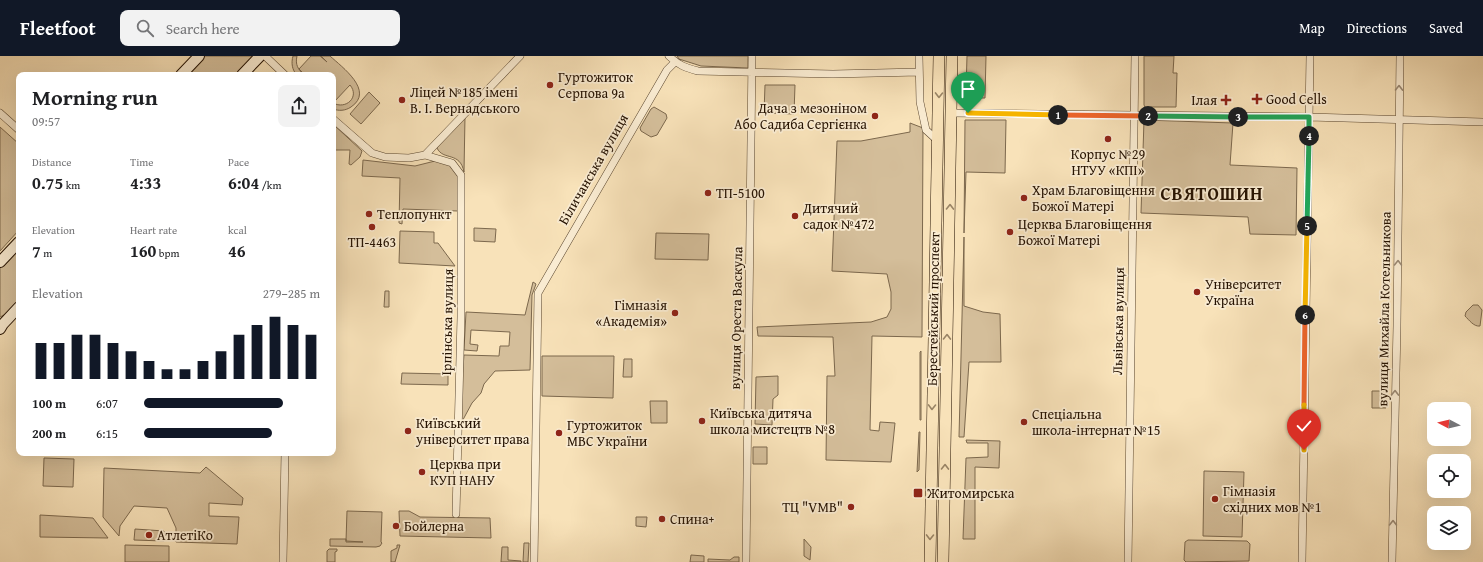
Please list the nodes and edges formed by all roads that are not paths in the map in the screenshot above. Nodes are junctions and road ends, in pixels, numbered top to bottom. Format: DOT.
graph roads {
  1 [pos="199,56"];
  2 [pos="260,56"];
  3 [pos="266,56"];
  4 [pos="520,56"];
  5 [pos="670,56"];
  6 [pos="752,56"];
  7 [pos="919,56"];
  8 [pos="939,56"];
  9 [pos="952,56"];
  10 [pos="1136,56"];
  11 [pos="1310,56"];
  12 [pos="1400,56"];
  13 [pos="676,62"];
  14 [pos="184,72"];
  15 [pos="245,72"];
  16 [pos="282,72"];
  17 [pos="919,72"];
  18 [pos="751,73"];
  19 [pos="0,112"];
  20 [pos="952,113"];
  21 [pos="1134,116"];
  22 [pos="1309,117"];
  23 [pos="1399,120"];
  24 [pos="336,122"];
  25 [pos="1483,122"];
  26 [pos="16,127"];
  27 [pos="938,141"];
  28 [pos="424,155"];
  29 [pos="16,245"];
  30 [pos="0,262"];
  31 [pos="16,310"];
  32 [pos="0,326"];
  33 [pos="285,456"];
  34 [pos="456,514"];
  35 [pos="283,562"];
  36 [pos="534,562"];
  37 [pos="746,562"];
  38 [pos="930,562"];
  39 [pos="943,562"];
  40 [pos="1128,562"];
  41 [pos="1302,562"];
  42 [pos="1392,562"];
  1 -- 14 [label="main road"];
  2 -- 15 [label="main road"];
  3 -- 16 [label="street"];
  4 -- 28 [label="street"];
  5 -- 13 [label="street"];
  6 -- 18 [label="street, вулиця Ореста Васкула"];
  7 -- 17 [label="street"];
  8 -- 27 [label="main road, Берестейський проспект, one-way"];
  9 -- 20 [label="main road, Берестейський проспект"];
  10 -- 21 [label="street, Львівська вулиця"];
  11 -- 22 [label="street"];
  23 -- 12 [label="street, вулиця Михайла Котельникова, one-way"];
  13 -- 18 [label="street"];
  13 -- 36 [label="street, Біличанська вулиця"];
  17 -- 18 [label="street"];
  17 -- 27 [label="street"];
  18 -- 37 [label="street, вулиця Ореста Васкула"];
  19 -- 26 [label="street"];
  20 -- 21 [label="street"];
  39 -- 20 [label="main road, Берестейський проспект, one-way"];
  21 -- 22 [label="street"];
  21 -- 40 [label="street, Львівська вулиця"];
  22 -- 23 [label="street"];
  22 -- 41 [label="street"];
  23 -- 25 [label="street"];
  42 -- 23 [label="street, вулиця Михайла Котельникова, one-way"];
  24 -- 28 [label="street"];
  27 -- 38 [label="main road, Берестейський проспект, one-way"];
  28 -- 34 [label="street, Ірпінська вулиця"];
  29 -- 30 [label="main road"];
  31 -- 32 [label="main road"];
  33 -- 35 [label="street"];
}
